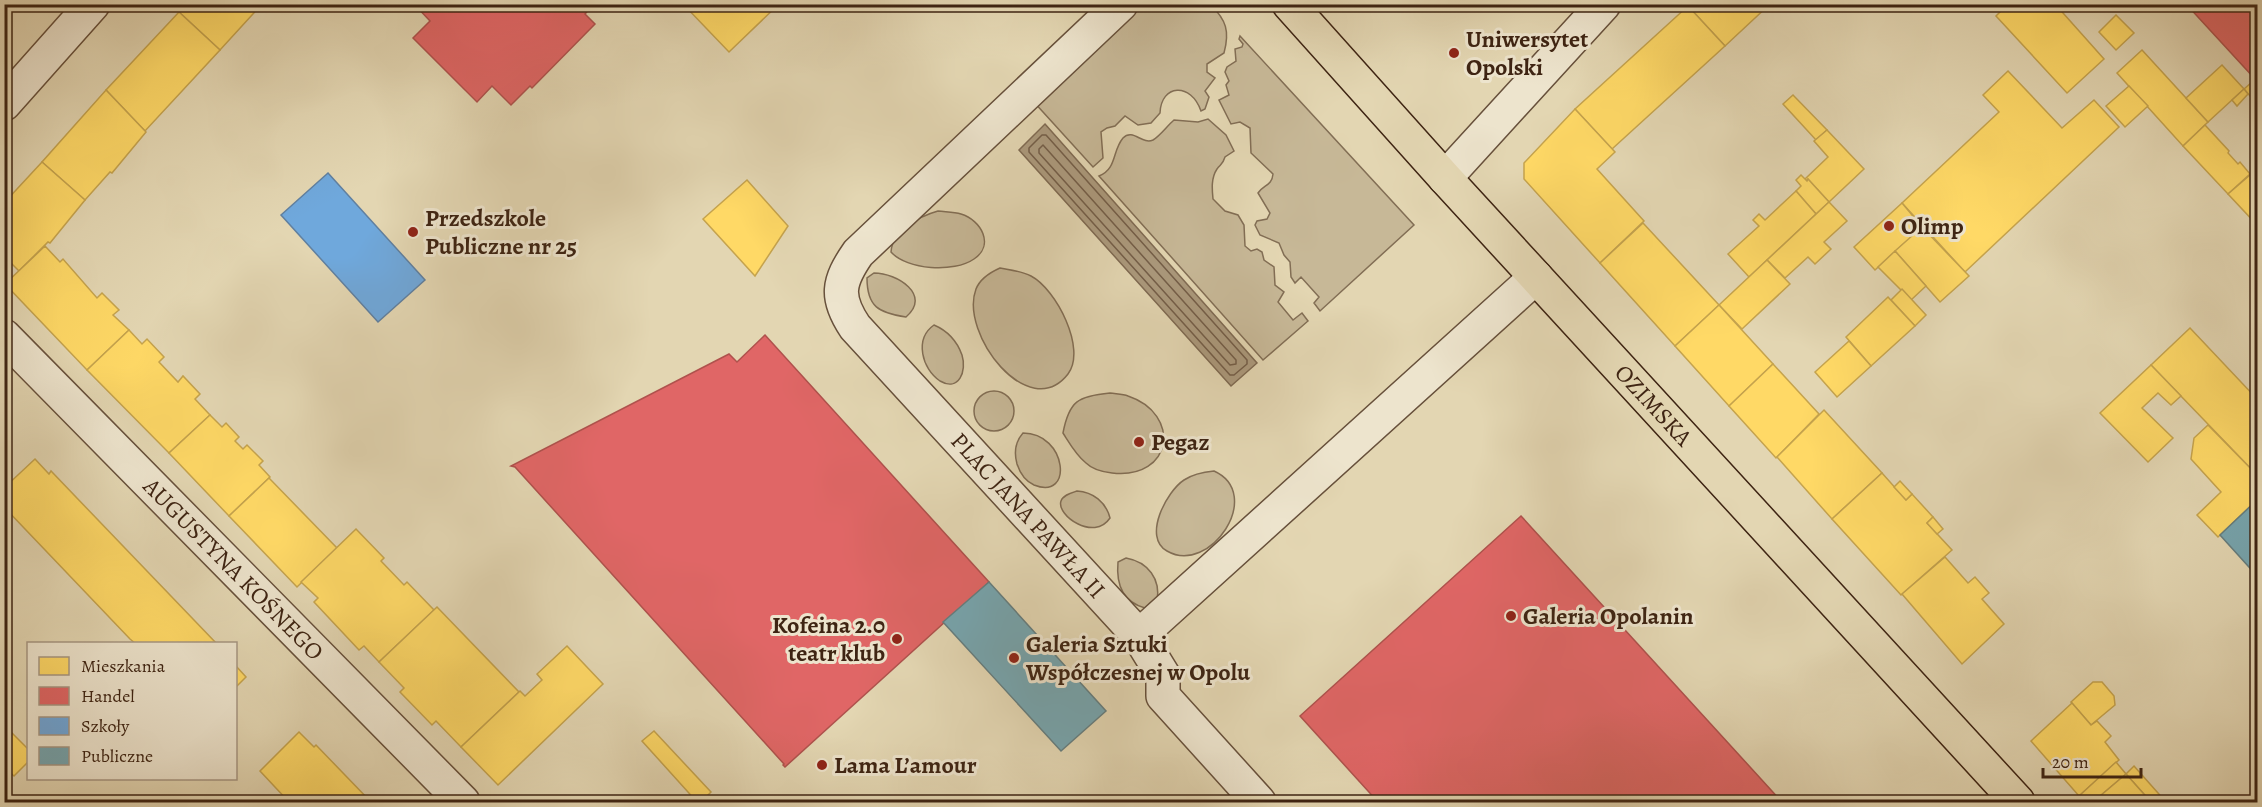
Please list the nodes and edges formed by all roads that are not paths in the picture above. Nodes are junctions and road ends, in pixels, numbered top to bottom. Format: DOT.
graph roads {
  1 [pos="93,4"];
  2 [pos="1121,4"];
  3 [pos="1289,4"];
  4 [pos="1604,4"];
  5 [pos="4,104"];
  6 [pos="1445,178"];
  7 [pos="1536,277"];
  8 [pos="4,336"];
  9 [pos="1139,636"];
  10 [pos="463,802"];
  11 [pos="1259,802"];
  12 [pos="2018,802"];
  1 -- 5 [label="street"];
  2 -- 9 [label="street, PLAC JANA PAWŁA II"];
  3 -- 6 [label="main road, OZIMSKA"];
  4 -- 6 [label="street"];
  6 -- 7 [label="main road, OZIMSKA"];
  7 -- 9 [label="street"];
  7 -- 12 [label="main road, OZIMSKA"];
  8 -- 10 [label="street, AUGUSTYNA KOŚNEGO"];
  9 -- 11 [label="street, PLAC JANA PAWŁA II"];
}
